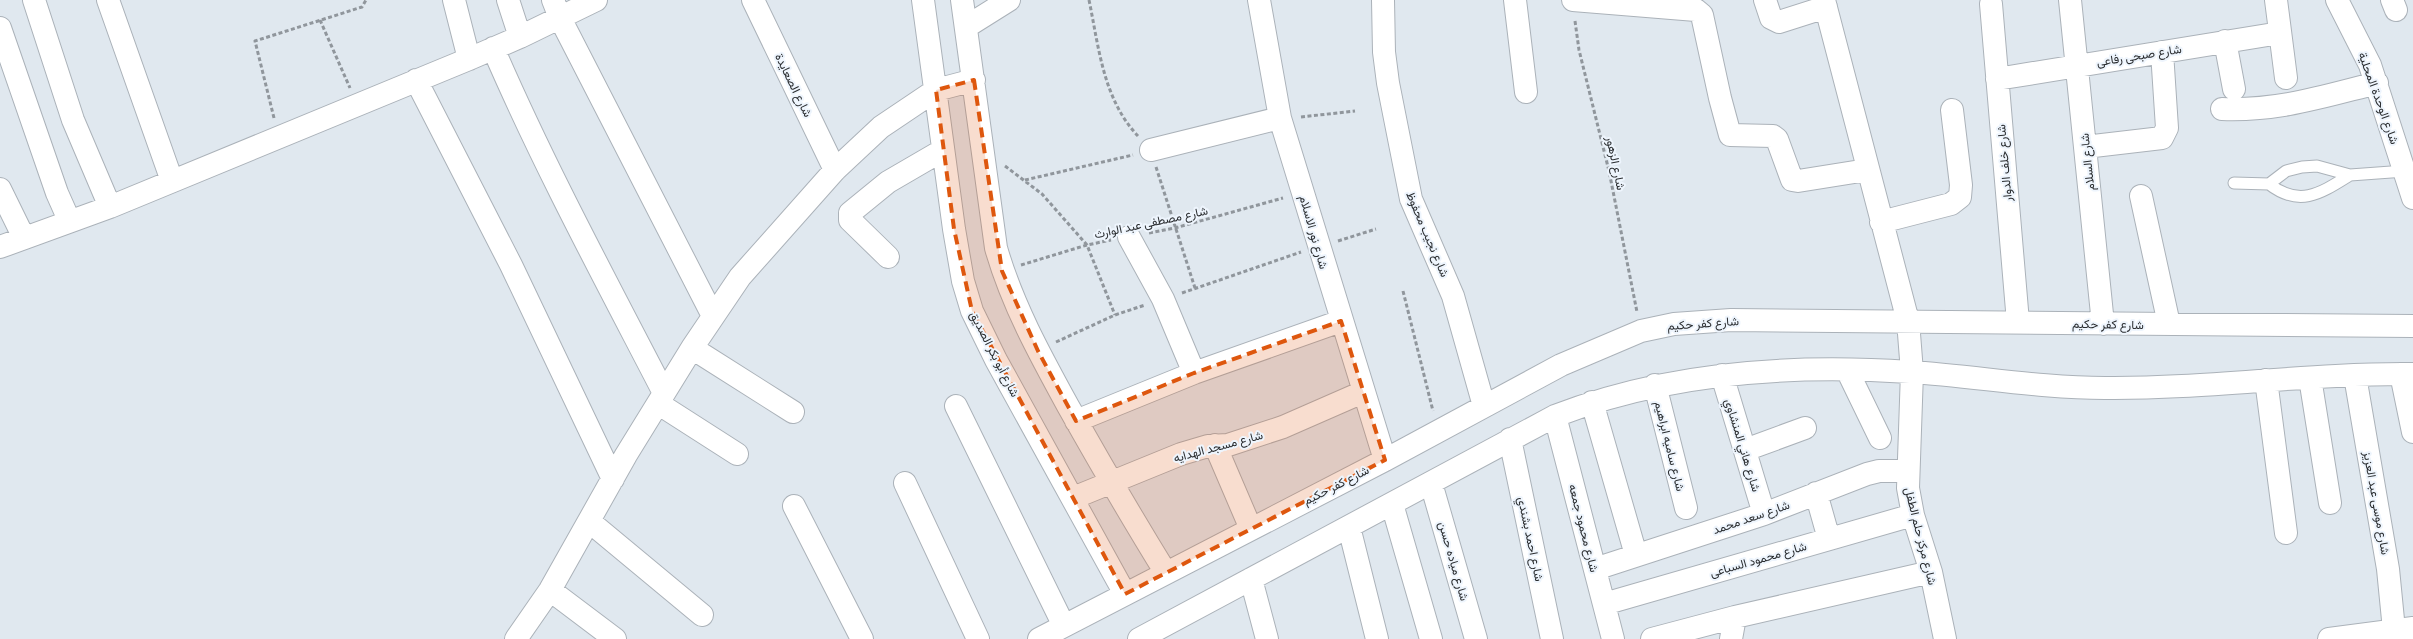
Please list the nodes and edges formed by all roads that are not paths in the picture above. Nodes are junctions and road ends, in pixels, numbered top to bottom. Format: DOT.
graph roads {
  1 [pos="34,0"];
  2 [pos="108,0"];
  3 [pos="454,0"];
  4 [pos="508,0"];
  5 [pos="596,0"];
  6 [pos="752,0"];
  7 [pos="924,0"];
  8 [pos="962,0"];
  9 [pos="1009,0"];
  10 [pos="1259,0"];
  11 [pos="1383,0"];
  12 [pos="1515,0"];
  13 [pos="1765,0"];
  14 [pos="2070,0"];
  15 [pos="2276,0"];
  16 [pos="2337,0"];
  17 [pos="1825,3"];
  18 [pos="1991,4"];
  19 [pos="1574,8"];
  20 [pos="556,9"];
  21 [pos="966,27"];
  22 [pos="0,28"];
  23 [pos="2280,33"];
  24 [pos="520,37"];
  25 [pos="2225,42"];
  26 [pos="493,48"];
  27 [pos="2162,52"];
  28 [pos="469,59"];
  29 [pos="2077,66"];
  30 [pos="1997,78"];
  31 [pos="2286,78"];
  32 [pos="416,80"];
  33 [pos="974,80"];
  34 [pos="2376,83"];
  35 [pos="2234,89"];
  36 [pos="936,90"];
  37 [pos="1526,92"];
  38 [pos="2222,109"];
  39 [pos="1952,110"];
  40 [pos="1280,118"];
  41 [pos="2085,147"];
  42 [pos="943,150"];
  43 [pos="1151,150"];
  44 [pos="835,170"];
  45 [pos="1867,170"];
  46 [pos="2405,172"];
  47 [pos="2350,175"];
  48 [pos="172,181"];
  49 [pos="2234,183"];
  50 [pos="2269,184"];
  51 [pos="0,189"];
  52 [pos="2141,196"];
  53 [pos="2413,198"];
  54 [pos="110,207"];
  55 [pos="69,220"];
  56 [pos="1881,222"];
  57 [pos="1129,237"];
  58 [pos="24,238"];
  59 [pos="0,247"];
  60 [pos="888,257"];
  61 [pos="713,316"];
  62 [pos="1342,321"];
  63 [pos="1908,321"];
  64 [pos="2018,322"];
  65 [pos="2103,324"];
  66 [pos="2169,324"];
  67 [pos="2413,326"];
  68 [pos="692,348"];
  69 [pos="1846,370"];
  70 [pos="1912,372"];
  71 [pos="1194,373"];
  72 [pos="2407,374"];
  73 [pos="1722,375"];
  74 [pos="2355,376"];
  75 [pos="2310,378"];
  76 [pos="2266,380"];
  77 [pos="1655,385"];
  78 [pos="1363,392"];
  79 [pos="662,398"];
  80 [pos="1592,402"];
  81 [pos="956,406"];
  82 [pos="1484,406"];
  83 [pos="793,412"];
  84 [pos="1555,416"];
  85 [pos="1076,420"];
  86 [pos="1804,428"];
  87 [pos="2413,432"];
  88 [pos="1880,438"];
  89 [pos="1510,439"];
  90 [pos="1215,444"];
  91 [pos="1745,450"];
  92 [pos="737,454"];
  93 [pos="1384,460"];
  94 [pos="1908,471"];
  95 [pos="613,479"];
  96 [pos="905,482"];
  97 [pos="1111,482"];
  98 [pos="1432,484"];
  99 [pos="1816,494"];
  100 [pos="1072,498"];
  101 [pos="2330,503"];
  102 [pos="1392,504"];
  103 [pos="794,506"];
  104 [pos="1686,508"];
  105 [pos="1764,514"];
  106 [pos="1913,515"];
  107 [pos="590,522"];
  108 [pos="1349,528"];
  109 [pos="1251,529"];
  110 [pos="2286,533"];
  111 [pos="1829,539"];
  112 [pos="1636,556"];
  113 [pos="1595,569"];
  114 [pos="1931,572"];
  115 [pos="1166,573"];
  116 [pos="1251,579"];
  117 [pos="550,590"];
  118 [pos="1125,594"];
  119 [pos="1604,604"];
  120 [pos="702,615"];
  121 [pos="1735,617"];
  122 [pos="1064,626"];
  123 [pos="2404,629"];
  124 [pos="516,639"];
  125 [pos="615,639"];
  126 [pos="862,639"];
  127 [pos="978,639"];
  128 [pos="1039,639"];
  129 [pos="1139,639"];
  130 [pos="1267,639"];
  131 [pos="1378,639"];
  132 [pos="1431,639"];
  133 [pos="1476,639"];
  134 [pos="1552,639"];
  135 [pos="1613,639"];
  136 [pos="1652,639"];
  137 [pos="1731,639"];
  138 [pos="1945,639"];
  139 [pos="2329,639"];
  1 -- 54 [label="street"];
  2 -- 48 [label="street"];
  3 -- 28 [label="street"];
  4 -- 24 [label="street"];
  5 -- 20 [label="street"];
  6 -- 44 [label="street, شارع الصعايدة"];
  7 -- 36 [label="street, شارع أبو بكر الصديق"];
  8 -- 21 [label="street"];
  9 -- 21 [label="street"];
  10 -- 40 [label="street, شارع نور الاسلام"];
  11 -- 82 [label="street, شارع نجيب محفوظ"];
  12 -- 37 [label="street"];
  13 -- 17 [label="street"];
  14 -- 29 [label="street, شارع السلام"];
  15 -- 23 [label="street"];
  16 -- 34 [label="street, شارع الوحدة المحلية"];
  17 -- 45 [label="street, شارع مركز حلم الطفل"];
  18 -- 30 [label="street, شارع خلف الدوار"];
  19 -- 45 [label="street"];
  20 -- 24 [label="street"];
  20 -- 61 [label="street"];
  21 -- 33 [label="street"];
  22 -- 55 [label="street"];
  23 -- 25 [label="street, شارع صبحى رفاعى"];
  23 -- 31 [label="street"];
  24 -- 26 [label="street"];
  25 -- 27 [label="street, شارع صبحى رفاعى"];
  25 -- 35 [label="street"];
  26 -- 28 [label="street"];
  26 -- 79 [label="street"];
  27 -- 29 [label="street, شارع صبحى رفاعى"];
  27 -- 41 [label="street"];
  28 -- 32 [label="street"];
  29 -- 30 [label="street, شارع صبحى رفاعى"];
  29 -- 41 [label="street, شارع السلام"];
  30 -- 64 [label="street, شارع خلف الدوار"];
  32 -- 48 [label="street"];
  32 -- 95 [label="street"];
  33 -- 36 [label="street"];
  33 -- 85 [label="street"];
  34 -- 38 [label="street"];
  34 -- 46 [label="street, شارع الوحدة المحلية"];
  36 -- 42 [label="street, شارع أبو بكر الصديق"];
  36 -- 44 [label="street"];
  39 -- 56 [label="street"];
  40 -- 43 [label="street"];
  40 -- 62 [label="street, شارع نور الاسلام"];
  41 -- 65 [label="street, شارع السلام"];
  42 -- 60 [label="street"];
  42 -- 100 [label="street, شارع أبو بكر الصديق"];
  44 -- 61 [label="street"];
  45 -- 56 [label="street, شارع مركز حلم الطفل"];
  46 -- 47 [label="lane"];
  46 -- 53 [label="street, شارع الوحدة المحلية"];
  47 -- 50 [label="lane"];
  47 -- 50 [label="lane"];
  48 -- 54 [label="street"];
  49 -- 50 [label="lane"];
  51 -- 58 [label="street"];
  52 -- 66 [label="street"];
  54 -- 55 [label="street"];
  55 -- 58 [label="street"];
  56 -- 63 [label="street, شارع مركز حلم الطفل"];
  57 -- 71 [label="street"];
  58 -- 59 [label="street"];
  61 -- 68 [label="street"];
  62 -- 71 [label="street"];
  62 -- 78 [label="street, شارع نور الاسلام"];
  63 -- 64 [label="street, شارع كفر حكيم"];
  63 -- 70 [label="street, شارع مركز حلم الطفل"];
  63 -- 82 [label="street, شارع كفر حكيم"];
  64 -- 65 [label="street, شارع كفر حكيم"];
  65 -- 66 [label="street, شارع كفر حكيم"];
  66 -- 67 [label="street, شارع كفر حكيم"];
  68 -- 79 [label="street"];
  68 -- 83 [label="street"];
  69 -- 70 [label="street"];
  69 -- 73 [label="street"];
  69 -- 88 [label="street"];
  70 -- 76 [label="street"];
  70 -- 94 [label="street, شارع مركز حلم الطفل"];
  71 -- 85 [label="street"];
  72 -- 74 [label="street"];
  72 -- 87 [label="street"];
  73 -- 77 [label="street"];
  73 -- 91 [label="street, شارع هاني المنشاوي"];
  74 -- 75 [label="street"];
  74 -- 123 [label="street, شارع موسى عبد العزيز"];
  75 -- 76 [label="street"];
  75 -- 101 [label="street"];
  76 -- 110 [label="street"];
  77 -- 80 [label="street"];
  77 -- 104 [label="street, شارع ساميه ابراهيم"];
  78 -- 90 [label="street, شارع مسجد الهدايه"];
  78 -- 93 [label="street, شارع نور الاسلام"];
  79 -- 92 [label="street"];
  79 -- 95 [label="street"];
  80 -- 84 [label="street"];
  80 -- 112 [label="street"];
  81 -- 122 [label="street"];
  82 -- 93 [label="street, شارع كفر حكيم"];
  84 -- 89 [label="street"];
  84 -- 113 [label="street, شارع محمود جمعه"];
  85 -- 97 [label="street"];
  86 -- 91 [label="street"];
  89 -- 98 [label="street"];
  89 -- 134 [label="street, شارع احمد بشندي"];
  90 -- 97 [label="street, شارع مسجد الهدايه"];
  90 -- 109 [label="street"];
  91 -- 105 [label="street, شارع هاني المنشاوي"];
  93 -- 109 [label="street, شارع كفر حكيم"];
  94 -- 99 [label="street, شارع سعد محمد"];
  94 -- 106 [label="street, شارع مركز حلم الطفل"];
  95 -- 107 [label="street"];
  96 -- 127 [label="street"];
  97 -- 100 [label="street, شارع مسجد الهدايه"];
  97 -- 115 [label="street"];
  98 -- 102 [label="street"];
  98 -- 133 [label="street, شارع مياده حسن"];
  99 -- 105 [label="street, شارع سعد محمد"];
  99 -- 111 [label="street"];
  100 -- 118 [label="street, شارع أبو بكر الصديق"];
  102 -- 108 [label="street"];
  102 -- 132 [label="street"];
  103 -- 126 [label="street"];
  105 -- 112 [label="street, شارع سعد محمد"];
  106 -- 111 [label="street, شارع محمود السباعى"];
  106 -- 114 [label="street, شارع مركز حلم الطفل"];
  107 -- 117 [label="street"];
  107 -- 120 [label="street"];
  108 -- 116 [label="street"];
  108 -- 131 [label="street"];
  109 -- 115 [label="street, شارع كفر حكيم"];
  111 -- 119 [label="street, شارع محمود السباعى"];
  112 -- 113 [label="street, شارع سعد محمد"];
  113 -- 119 [label="street, شارع محمود جمعه"];
  114 -- 121 [label="street"];
  114 -- 138 [label="street, شارع مركز حلم الطفل"];
  115 -- 118 [label="street, شارع كفر حكيم"];
  116 -- 129 [label="street"];
  116 -- 130 [label="street"];
  117 -- 124 [label="street"];
  117 -- 125 [label="street"];
  118 -- 122 [label="street, شارع كفر حكيم"];
  119 -- 135 [label="street, شارع محمود جمعه"];
  121 -- 136 [label="street"];
  121 -- 137 [label="street"];
  122 -- 128 [label="street, شارع كفر حكيم"];
  123 -- 139 [label="street"];
}
